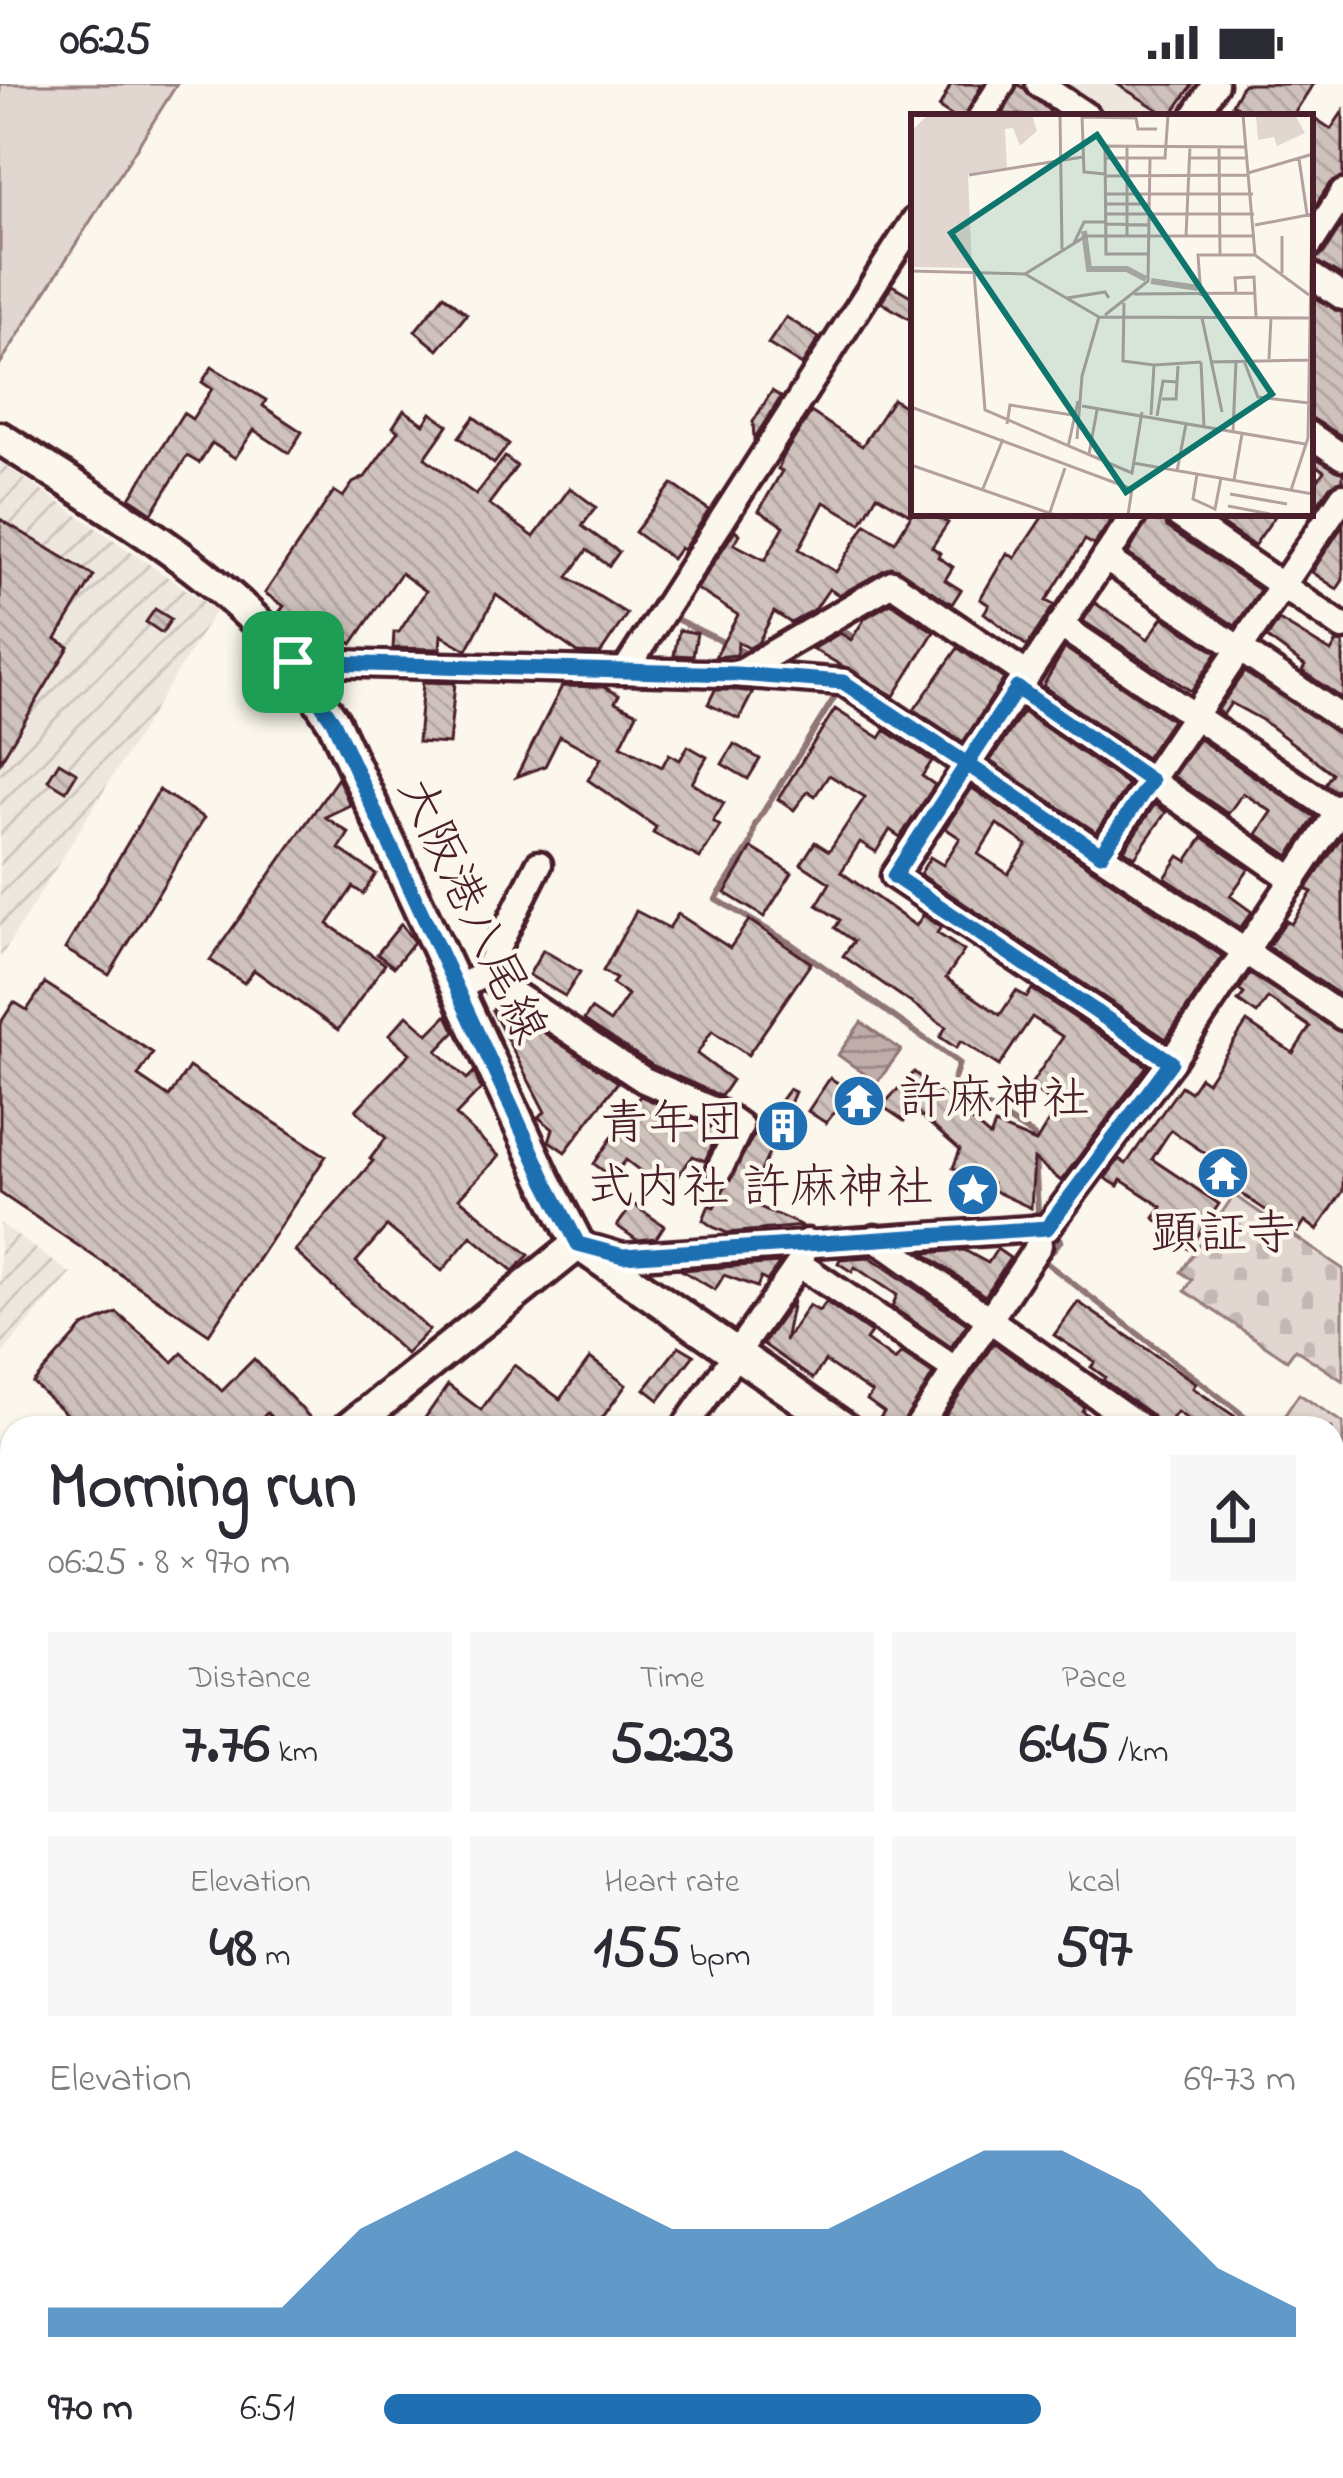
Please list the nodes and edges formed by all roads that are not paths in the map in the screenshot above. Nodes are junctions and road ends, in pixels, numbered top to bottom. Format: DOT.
graph roads {
  1 [pos="1002,84"];
  2 [pos="1039,84"];
  3 [pos="1215,84"];
  4 [pos="983,114"];
  5 [pos="1084,114"];
  6 [pos="1196,114"];
  7 [pos="1343,193"];
  8 [pos="911,232"];
  9 [pos="1313,239"];
  10 [pos="1313,277"];
  11 [pos="1343,297"];
  12 [pos="1313,436"];
  13 [pos="0,438"];
  14 [pos="1343,457"];
  15 [pos="1343,496"];
  16 [pos="1133,516"];
  17 [pos="1180,516"];
  18 [pos="1105,559"];
  19 [pos="1283,586"];
  20 [pos="1060,626"];
  21 [pos="1343,627"];
  22 [pos="1240,650"];
  23 [pos="293,662"];
  24 [pos="753,665"];
  25 [pos="625,671"];
  26 [pos="1022,681"];
  27 [pos="1195,716"];
  28 [pos="1343,719"];
  29 [pos="967,764"];
  30 [pos="1151,781"];
  31 [pos="1342,811"];
  32 [pos="1101,854"];
  33 [pos="539,864"];
  34 [pos="1294,880"];
  35 [pos="1247,952"];
  36 [pos="470,981"];
  37 [pos="1343,1017"];
  38 [pos="1171,1062"];
  39 [pos="719,1170"];
  40 [pos="1037,1228"];
  41 [pos="875,1238"];
  42 [pos="578,1244"];
  43 [pos="803,1253"];
  44 [pos="991,1320"];
  45 [pos="736,1355"];
  46 [pos="956,1370"];
  47 [pos="364,1416"];
  48 [pos="693,1416"];
  49 [pos="826,1416"];
  50 [pos="925,1416"];
  51 [pos="1125,1416"];
  1 -- 4 [label="street"];
  2 -- 5 [label="street"];
  3 -- 6 [label="street"];
  7 -- 9 [label="street"];
  8 -- 25 [label="street"];
  10 -- 11 [label="street"];
  12 -- 14 [label="street"];
  13 -- 23 [label="main road, 大阪港八尾線"];
  15 -- 19 [label="street"];
  16 -- 18 [label="street"];
  17 -- 19 [label="street"];
  18 -- 20 [label="street"];
  18 -- 22 [label="street"];
  19 -- 21 [label="street"];
  19 -- 22 [label="street"];
  20 -- 26 [label="street"];
  20 -- 27 [label="street"];
  22 -- 27 [label="street"];
  22 -- 28 [label="street"];
  23 -- 25 [label="street"];
  23 -- 36 [label="main road, 大阪港八尾線"];
  24 -- 25 [label="street"];
  24 -- 26 [label="street"];
  24 -- 29 [label="street"];
  26 -- 29 [label="street"];
  26 -- 30 [label="street"];
  27 -- 30 [label="street"];
  27 -- 31 [label="street"];
  29 -- 32 [label="street"];
  29 -- 38 [label="street"];
  30 -- 32 [label="street"];
  30 -- 34 [label="street"];
  31 -- 34 [label="street"];
  32 -- 35 [label="street"];
  33 -- 36 [label="street"];
  34 -- 35 [label="street"];
  35 -- 37 [label="street"];
  35 -- 38 [label="street"];
  36 -- 39 [label="street"];
  36 -- 42 [label="main road, 大阪港八尾線"];
  38 -- 40 [label="street"];
  40 -- 41 [label="street"];
  40 -- 44 [label="street"];
  41 -- 43 [label="street"];
  41 -- 44 [label="street"];
  42 -- 43 [label="street"];
  42 -- 45 [label="main road, 大阪港八尾線"];
  42 -- 47 [label="main road"];
  43 -- 45 [label="street"];
  43 -- 46 [label="street"];
  44 -- 46 [label="street"];
  44 -- 51 [label="street"];
  45 -- 48 [label="street"];
  45 -- 49 [label="main road, 大阪港八尾線"];
  46 -- 50 [label="street"];
}
